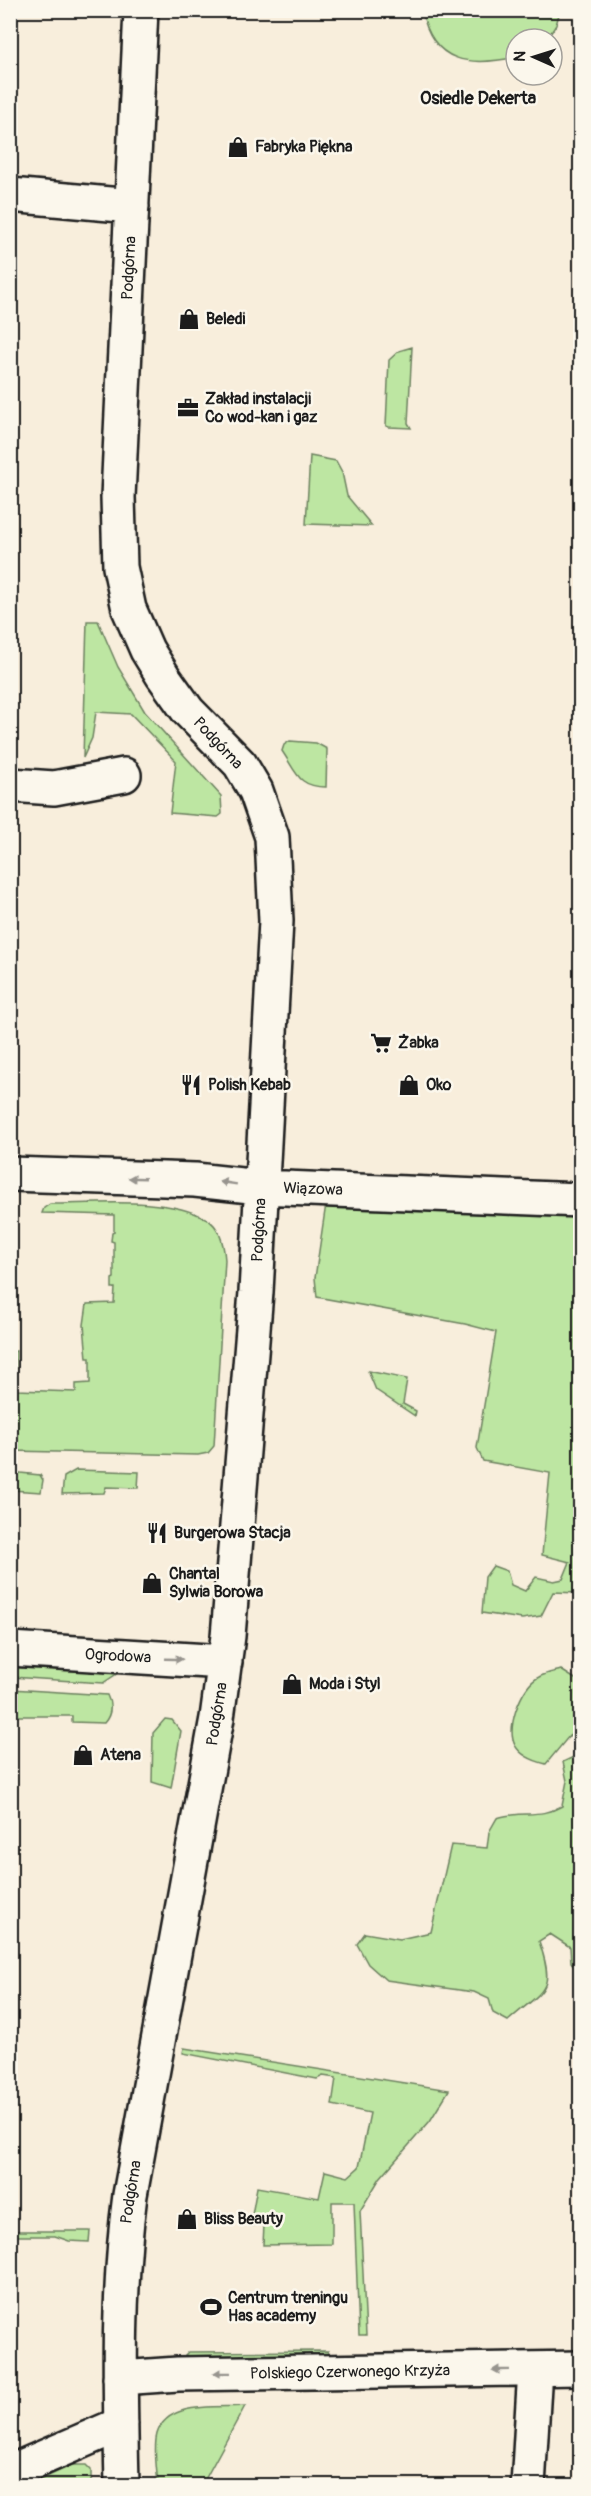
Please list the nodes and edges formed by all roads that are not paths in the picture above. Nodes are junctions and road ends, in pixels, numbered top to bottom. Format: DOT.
graph roads {
  1 [pos="141,10"];
  2 [pos="10,195"];
  3 [pos="132,206"];
  4 [pos="123,775"];
  5 [pos="10,785"];
  6 [pos="10,1174"];
  7 [pos="260,1187"];
  8 [pos="580,1200"];
  9 [pos="10,1649"];
  10 [pos="225,1662"];
  11 [pos="580,2368"];
  12 [pos="535,2369"];
  13 [pos="120,2378"];
  14 [pos="121,2424"];
  15 [pos="10,2472"];
  16 [pos="122,2486"];
  17 [pos="528,2486"];
  1 -- 3 [label="street, Podgórna"];
  2 -- 3 [label="street"];
  3 -- 7 [label="street, Podgórna"];
  4 -- 5 [label="street"];
  7 -- 6 [label="street, Wiązowa, one-way"];
  7 -- 8 [label="street, Wiązowa"];
  7 -- 10 [label="street, Podgórna"];
  9 -- 10 [label="street, Ogrodowa, one-way"];
  10 -- 13 [label="street, Podgórna"];
  11 -- 12 [label="street, Polskiego Czerwonego Krzyża"];
  12 -- 13 [label="street, Polskiego Czerwonego Krzyża, one-way"];
  12 -- 17 [label="street"];
  13 -- 14 [label="street, Podgórna"];
  14 -- 15 [label="street"];
  14 -- 16 [label="street, Podgórna"];
}
